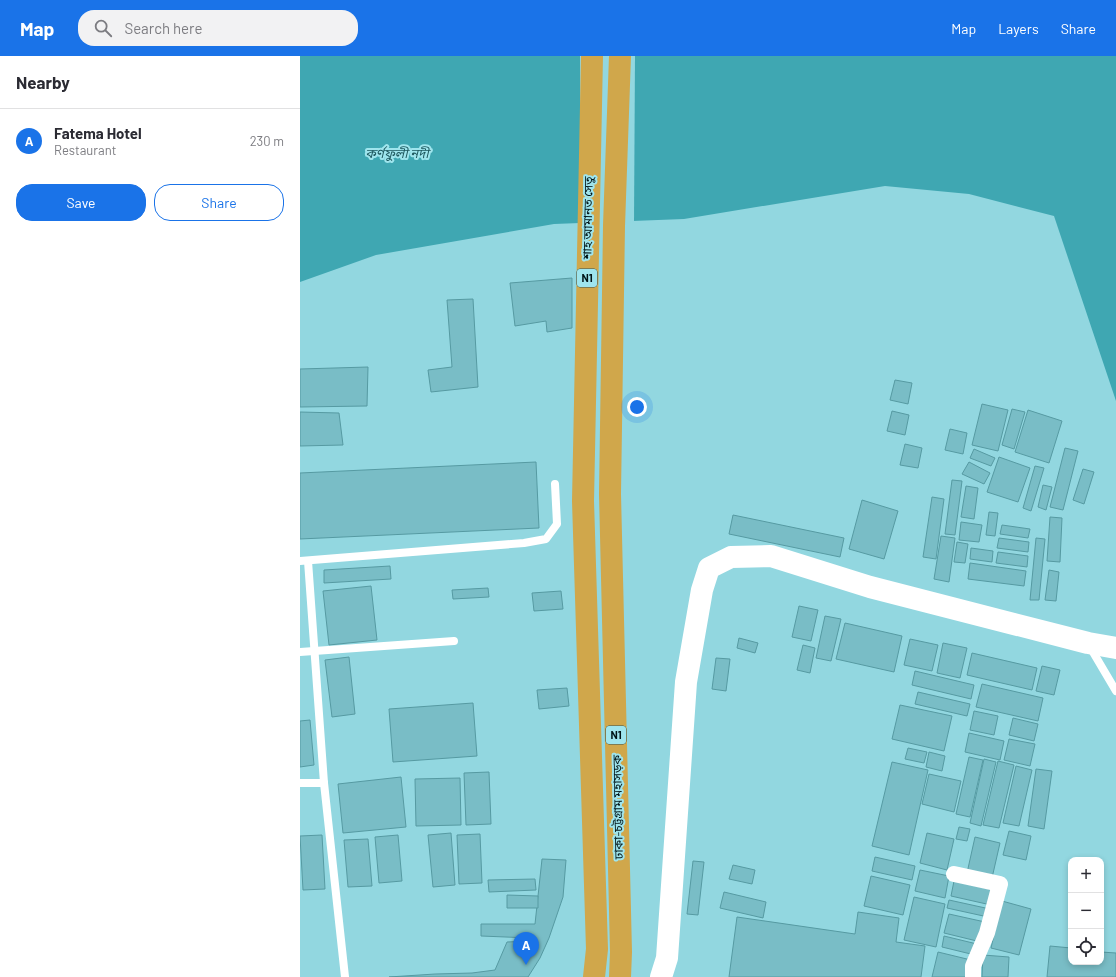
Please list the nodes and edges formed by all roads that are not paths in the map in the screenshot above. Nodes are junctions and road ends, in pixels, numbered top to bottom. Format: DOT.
graph roads {
  1 [pos="592,56"];
  2 [pos="620,56"];
  3 [pos="555,484"];
  4 [pos="583,501"];
  5 [pos="304,561"];
  6 [pos="454,641"];
  7 [pos="1088,643"];
  8 [pos="1116,648"];
  9 [pos="314,650"];
  10 [pos="300,652"];
  11 [pos="1116,691"];
  12 [pos="300,783"];
  13 [pos="324,783"];
  14 [pos="954,874"];
  15 [pos="345,977"];
  16 [pos="594,977"];
  17 [pos="620,977"];
  18 [pos="661,977"];
  19 [pos="974,977"];
  1 -- 4 [label="highway, শাহ আমানত সেতু / N1"];
  2 -- 17 [label="highway, ঢাকা-চট্টগ্রাম মহাসড়ক / N1"];
  3 -- 5 [label="lane"];
  4 -- 16 [label="highway, ঢাকা-চট্টগ্রাম মহাসড়ক / N1"];
  5 -- 9 [label="lane"];
  6 -- 9 [label="lane"];
  7 -- 8 [label="main road"];
  7 -- 11 [label="lane"];
  7 -- 18 [label="main road"];
  9 -- 10 [label="lane"];
  9 -- 13 [label="lane"];
  12 -- 13 [label="lane"];
  13 -- 15 [label="lane"];
  14 -- 19 [label="street"];
}
